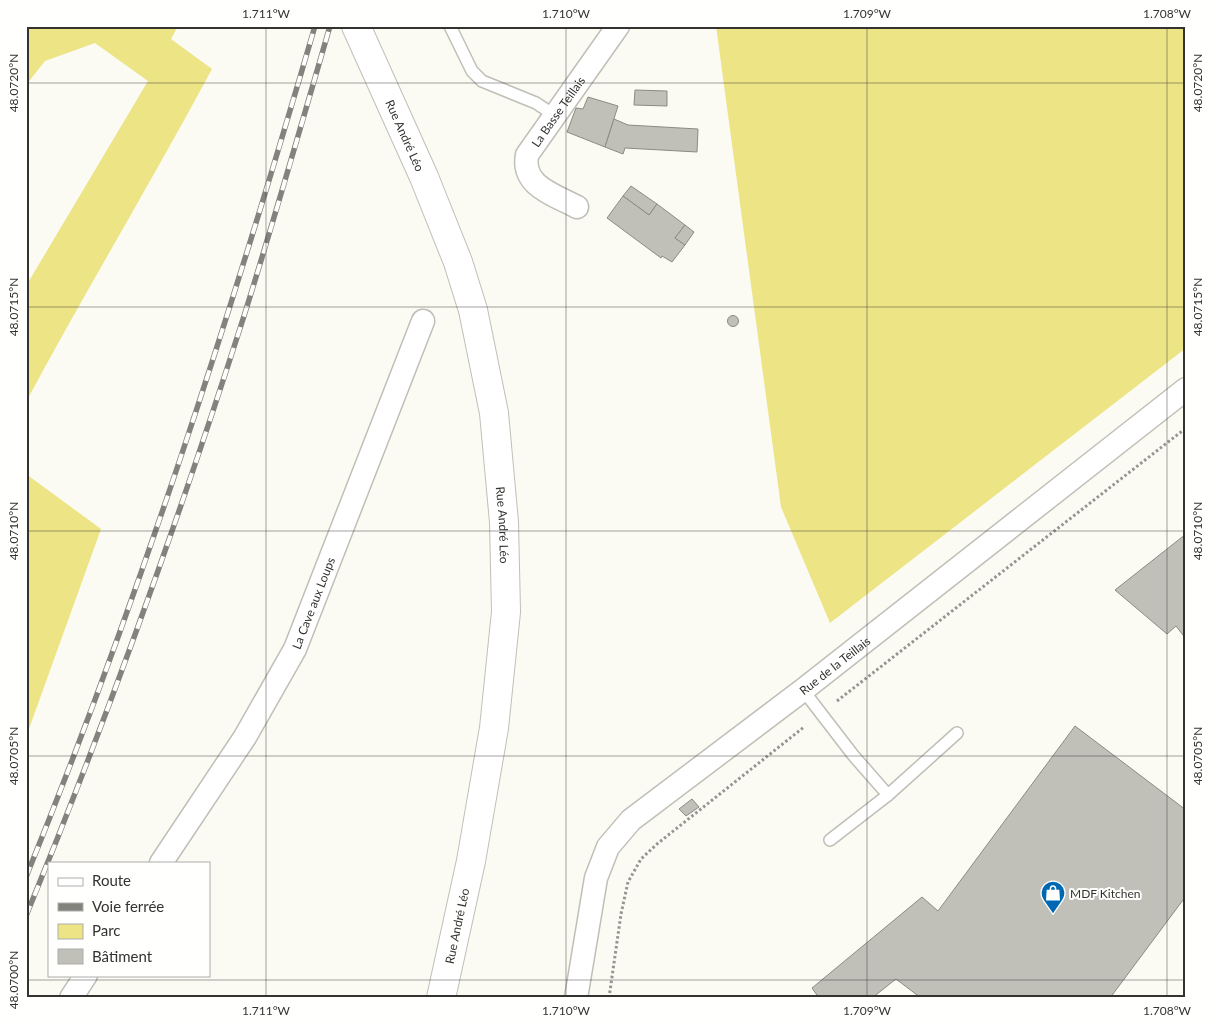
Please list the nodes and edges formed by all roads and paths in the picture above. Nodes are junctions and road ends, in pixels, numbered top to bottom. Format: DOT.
graph roads {
  1 [pos="356,26"];
  2 [pos="450,26"];
  3 [pos="618,26"];
  4 [pos="554,115"];
  5 [pos="578,207"];
  6 [pos="423,321"];
  7 [pos="1186,389"];
  8 [pos="1186,428"];
  9 [pos="803,690"];
  10 [pos="837,701"];
  11 [pos="804,727"];
  12 [pos="957,733"];
  13 [pos="888,795"];
  14 [pos="830,840"];
  15 [pos="162,862"];
  16 [pos="85,976"];
  17 [pos="71,998"];
  18 [pos="441,998"];
  19 [pos="576,998"];
  20 [pos="609,998"];
  1 -- 18 [label="street, Rue André Léo"];
  2 -- 4 [label="lane"];
  3 -- 4 [label="street, La Basse Teillais"];
  4 -- 5 [label="street, La Basse Teillais"];
  6 -- 15 [label="street, La Cave aux Loups"];
  7 -- 9 [label="street, Rue de la Teillais"];
  8 -- 10 [label="path"];
  9 -- 13 [label="lane"];
  9 -- 19 [label="street, Rue de la Teillais"];
  11 -- 20 [label="path"];
  12 -- 13 [label="lane"];
  13 -- 14 [label="lane"];
  16 -- 17 [label="street"];
}
